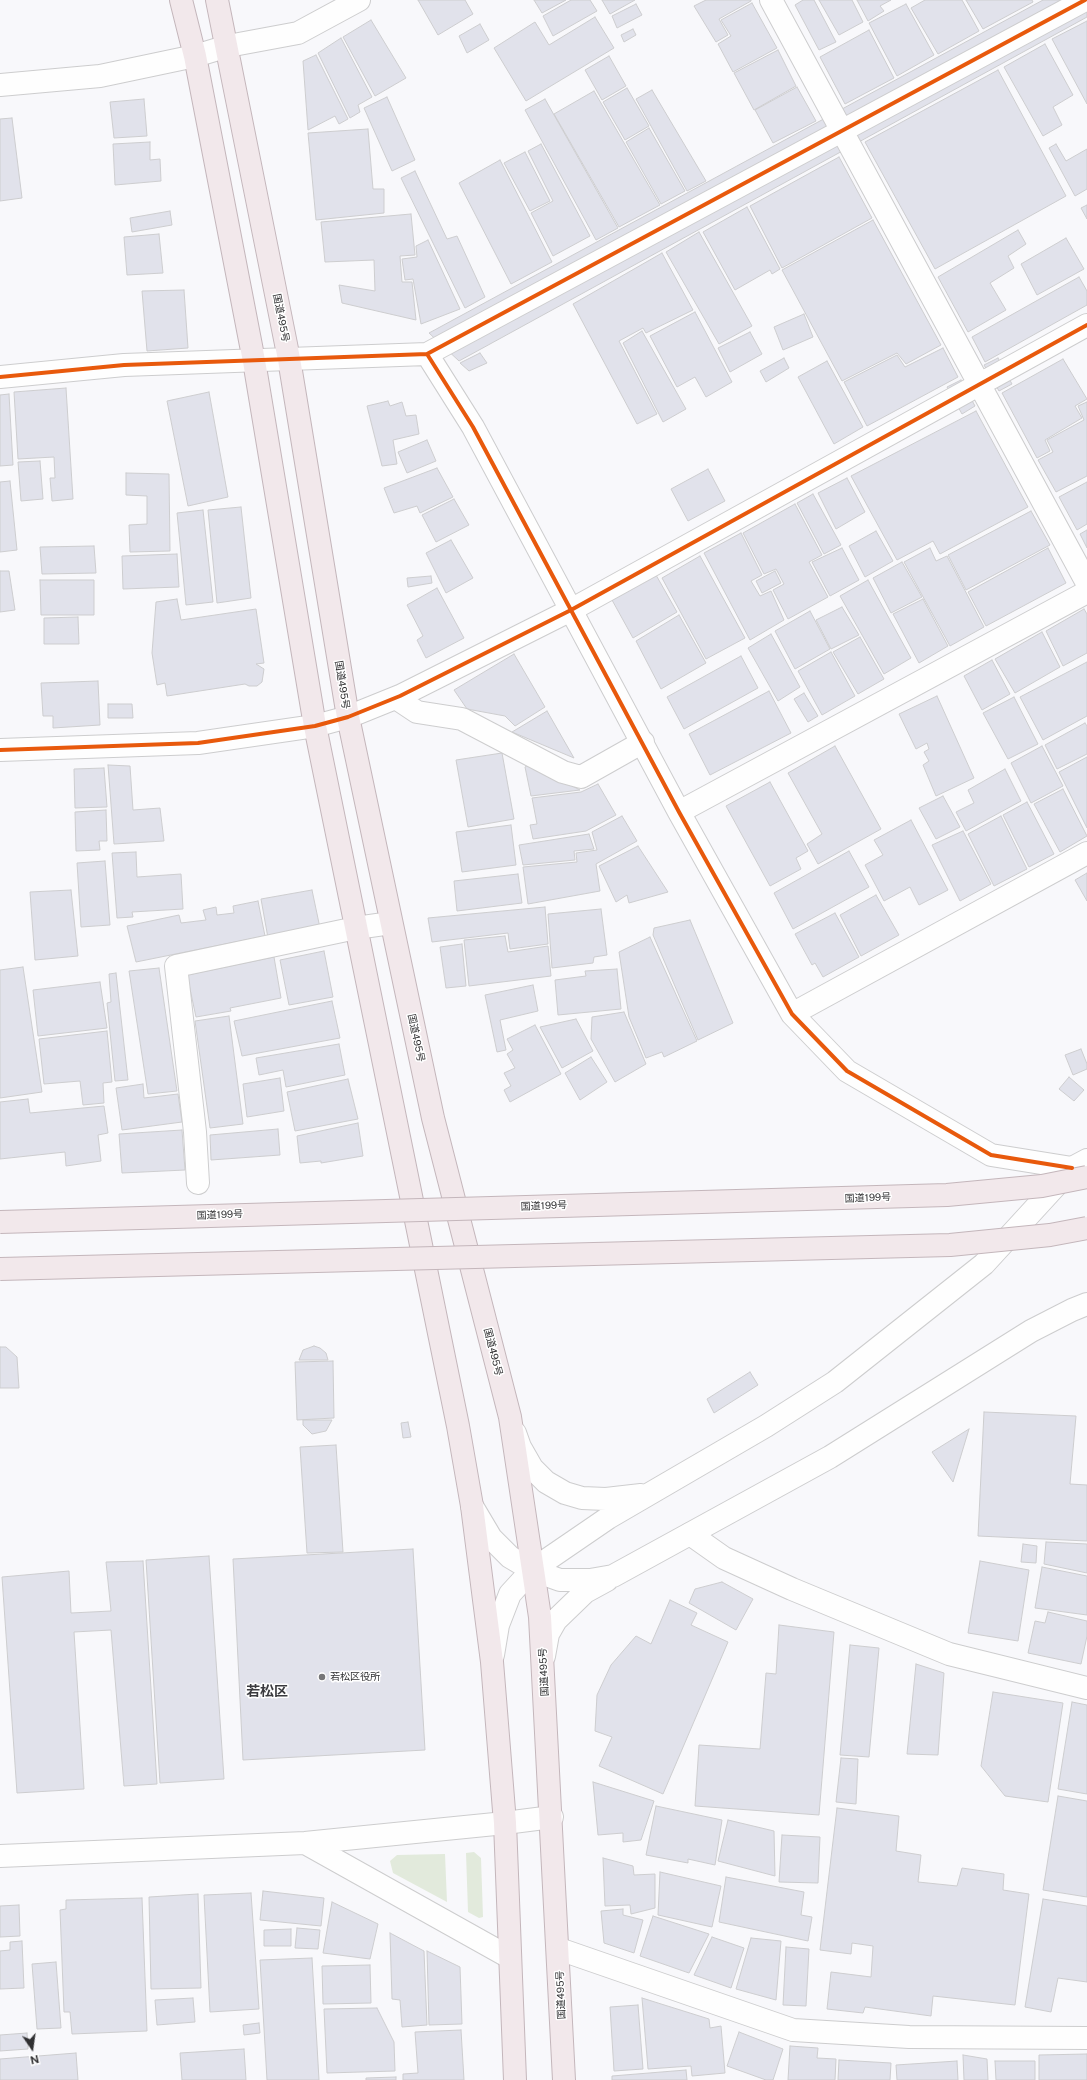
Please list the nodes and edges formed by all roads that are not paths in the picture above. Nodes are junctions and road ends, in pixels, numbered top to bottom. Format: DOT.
graph roads {
  1 [pos="181,0"];
  2 [pos="217,0"];
  3 [pos="359,0"];
  4 [pos="771,0"];
  5 [pos="1085,0"];
  6 [pos="228,46"];
  7 [pos="195,56"];
  8 [pos="0,85"];
  9 [pos="841,132"];
  10 [pos="1087,325"];
  11 [pos="428,354"];
  12 [pos="289,359"];
  13 [pos="254,361"];
  14 [pos="0,377"];
  15 [pos="979,385"];
  16 [pos="1087,583"];
  17 [pos="1087,592"];
  18 [pos="571,610"];
  19 [pos="396,698"];
  20 [pos="348,717"];
  21 [pos="315,726"];
  22 [pos="643,742"];
  23 [pos="0,750"];
  24 [pos="679,812"];
  25 [pos="1087,853"];
  26 [pos="391,923"];
  27 [pos="356,928"];
  28 [pos="792,1014"];
  29 [pos="1082,1168"];
  30 [pos="198,1183"];
  31 [pos="0,1222"];
  32 [pos="1087,1228"];
  33 [pos="0,1269"];
  34 [pos="1087,1304"];
  35 [pos="510,1417"];
  36 [pos="652,1492"];
  37 [pos="472,1506"];
  38 [pos="690,1534"];
  39 [pos="532,1570"];
  40 [pos="613,1576"];
  41 [pos="543,1660"];
  42 [pos="492,1662"];
  43 [pos="1087,1688"];
  44 [pos="552,1817"];
  45 [pos="505,1823"];
  46 [pos="305,1843"];
  47 [pos="0,1856"];
  48 [pos="559,1948"];
  49 [pos="509,1957"];
  50 [pos="1087,2038"];
  51 [pos="515,2080"];
  52 [pos="564,2080"];
  1 -- 7 [label="highway"];
  2 -- 6 [label="highway, 国道495号"];
  3 -- 6 [label="street"];
  4 -- 9 [label="street"];
  5 -- 9 [label="street"];
  6 -- 7 [label="street"];
  6 -- 12 [label="highway, 国道495号"];
  7 -- 8 [label="street"];
  7 -- 13 [label="highway"];
  9 -- 11 [label="street"];
  9 -- 15 [label="street"];
  10 -- 15 [label="street"];
  11 -- 12 [label="street"];
  11 -- 18 [label="street"];
  12 -- 13 [label="street"];
  12 -- 20 [label="highway, 国道495号"];
  13 -- 14 [label="street"];
  13 -- 21 [label="highway"];
  15 -- 16 [label="street"];
  15 -- 18 [label="street"];
  17 -- 24 [label="street"];
  18 -- 19 [label="street"];
  18 -- 22 [label="street"];
  19 -- 20 [label="street"];
  19 -- 22 [label="street"];
  20 -- 21 [label="street"];
  20 -- 26 [label="highway, 国道495号"];
  21 -- 23 [label="street"];
  21 -- 27 [label="highway"];
  22 -- 24 [label="street"];
  24 -- 28 [label="street"];
  25 -- 28 [label="street"];
  26 -- 27 [label="street"];
  26 -- 35 [label="highway, 国道495号"];
  27 -- 30 [label="street"];
  27 -- 37 [label="highway"];
  28 -- 29 [label="street"];
  29 -- 31 [label="highway, 国道199号, bridge"];
  29 -- 36 [label="street"];
  32 -- 33 [label="highway, bridge"];
  34 -- 38 [label="street"];
  35 -- 36 [label="street"];
  35 -- 39 [label="highway, 国道495号"];
  36 -- 39 [label="street"];
  37 -- 39 [label="street"];
  37 -- 42 [label="highway"];
  38 -- 40 [label="street"];
  38 -- 43 [label="street"];
  39 -- 40 [label="street"];
  39 -- 41 [label="highway, 国道495号"];
  39 -- 42 [label="street"];
  40 -- 41 [label="street"];
  41 -- 44 [label="highway, 国道495号"];
  42 -- 45 [label="highway"];
  44 -- 45 [label="street"];
  44 -- 48 [label="highway, 国道495号"];
  45 -- 46 [label="street"];
  45 -- 49 [label="highway"];
  46 -- 47 [label="street"];
  46 -- 49 [label="street"];
  48 -- 50 [label="street"];
  48 -- 52 [label="highway, 国道495号"];
  49 -- 51 [label="highway"];
}
